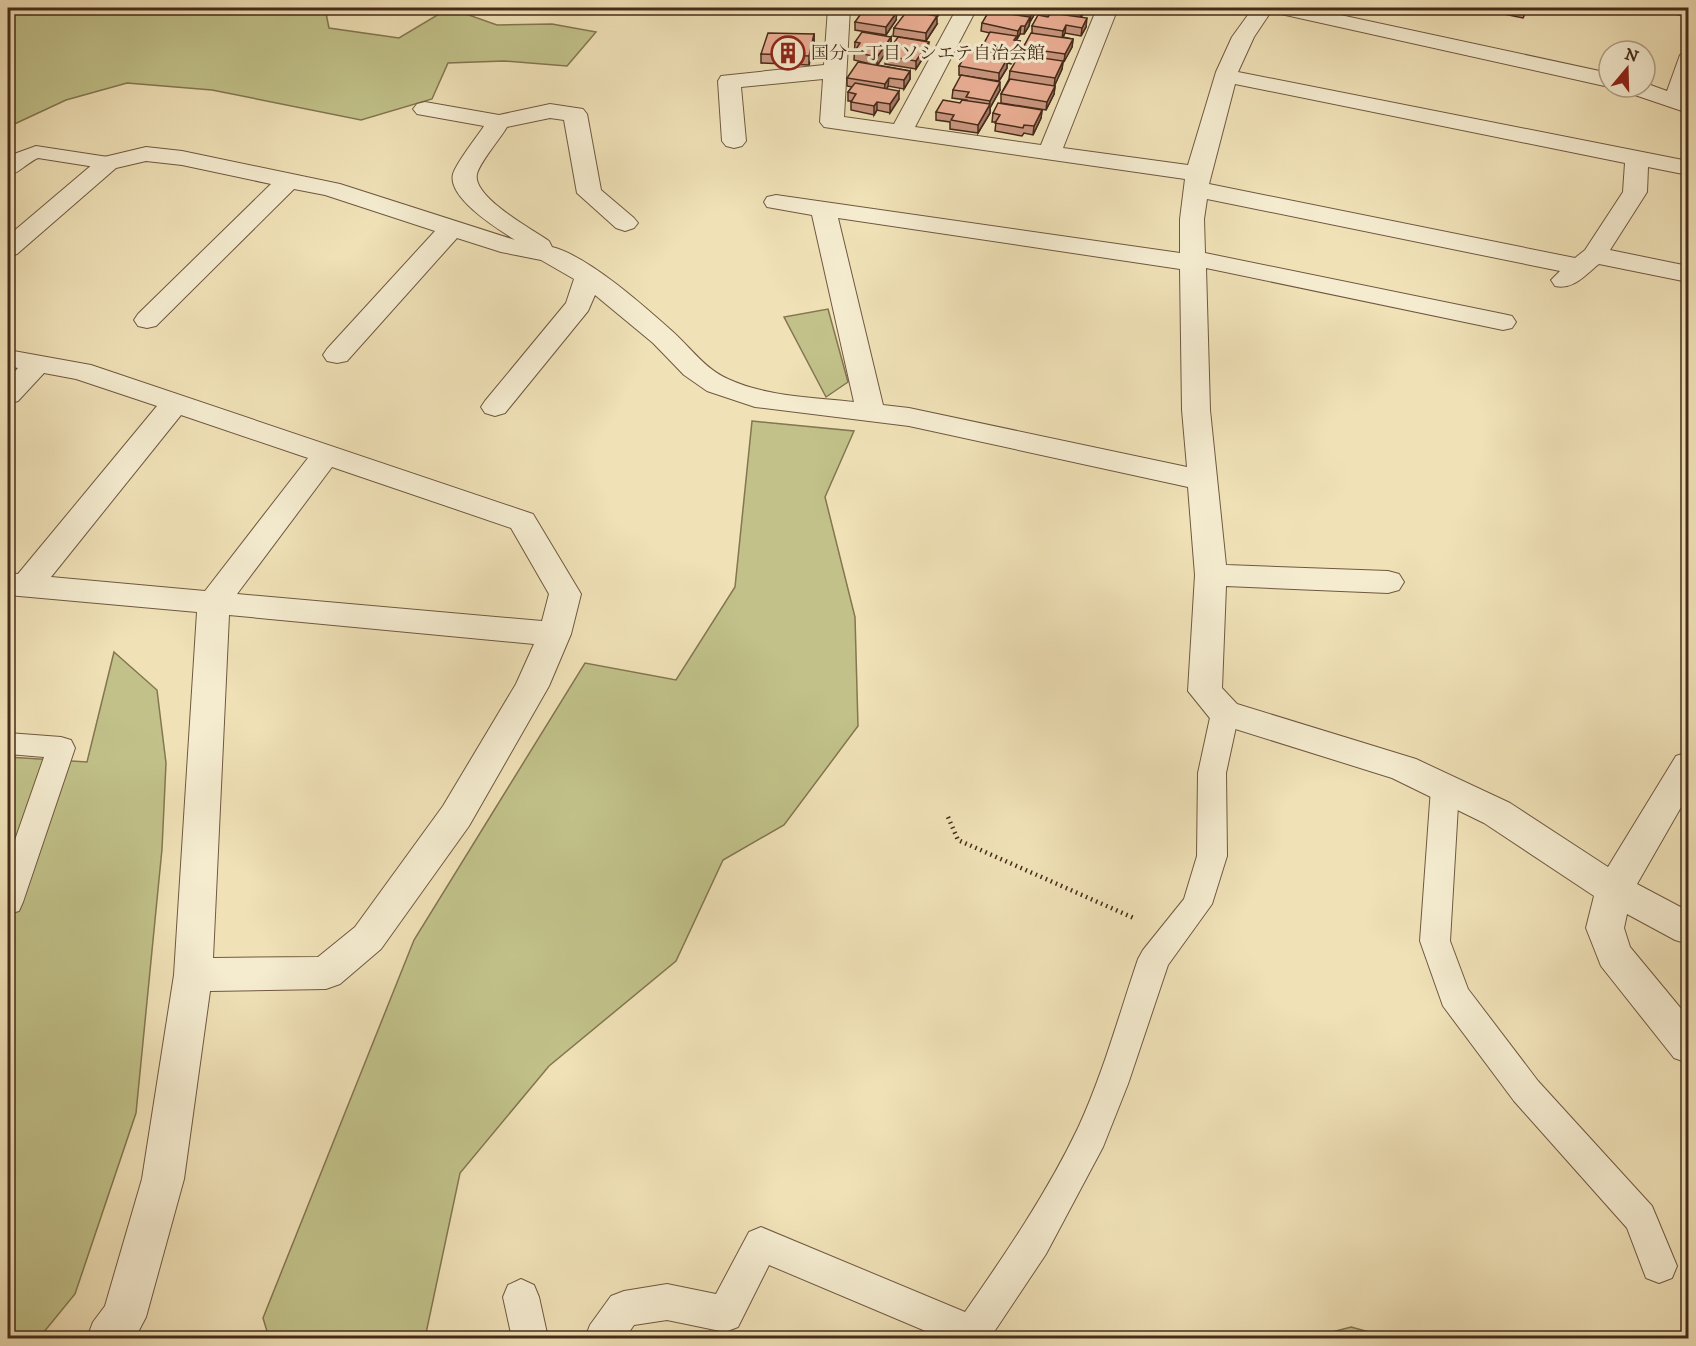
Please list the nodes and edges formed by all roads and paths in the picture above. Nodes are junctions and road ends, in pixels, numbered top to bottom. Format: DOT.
graph roads {
  1 [pos="839,8"];
  2 [pos="967,8"];
  3 [pos="1108,8"];
  4 [pos="1263,8"];
  5 [pos="1281,8"];
  6 [pos="1678,8"];
  7 [pos="1689,10"];
  8 [pos="1689,60"];
  9 [pos="835,72"];
  10 [pos="1226,76"];
  11 [pos="1597,77"];
  12 [pos="1657,95"];
  13 [pos="1682,103"];
  14 [pos="425,110"];
  15 [pos="500,122"];
  16 [pos="901,132"];
  17 [pos="734,141"];
  18 [pos="1049,153"];
  19 [pos="1637,158"];
  20 [pos="108,163"];
  21 [pos="1689,168"];
  22 [pos="8,170"];
  23 [pos="288,180"];
  24 [pos="1197,181"];
  25 [pos="776,202"];
  26 [pos="823,209"];
  27 [pos="625,223"];
  28 [pos="452,228"];
  29 [pos="8,249"];
  30 [pos="548,254"];
  31 [pos="1193,261"];
  32 [pos="1587,261"];
  33 [pos="1689,274"];
  34 [pos="588,276"];
  35 [pos="1558,285"];
  36 [pos="147,320"];
  37 [pos="1503,322"];
  38 [pos="337,355"];
  39 [pos="23,361"];
  40 [pos="8,395"];
  41 [pos="175,403"];
  42 [pos="495,407"];
  43 [pos="871,413"];
  44 [pos="326,455"];
  45 [pos="1201,480"];
  46 [pos="1210,575"];
  47 [pos="1388,582"];
  48 [pos="17,585"];
  49 [pos="214,602"];
  50 [pos="555,634"];
  51 [pos="1225,714"];
  52 [pos="8,744"];
  53 [pos="1689,765"];
  54 [pos="1445,788"];
  55 [pos="948,817"];
  56 [pos="1614,890"];
  57 [pos="8,902"];
  58 [pos="1689,930"];
  59 [pos="1173,935"];
  60 [pos="193,975"];
  61 [pos="1689,1046"];
  62 [pos="1659,1266"];
  63 [pos="521,1297"];
  64 [pos="971,1336"];
  65 [pos="109,1338"];
  66 [pos="530,1338"];
  67 [pos="603,1338"];
  1 -- 9 [label="street"];
  2 -- 16 [label="street"];
  3 -- 18 [label="street"];
  4 -- 10 [label="street"];
  5 -- 11 [label="street"];
  6 -- 7 [label="street"];
  8 -- 13 [label="street"];
  9 -- 16 [label="street"];
  9 -- 17 [label="street"];
  10 -- 19 [label="street"];
  10 -- 24 [label="street"];
  12 -- 13 [label="street"];
  14 -- 15 [label="street"];
  15 -- 27 [label="street"];
  15 -- 30 [label="street"];
  16 -- 18 [label="street"];
  18 -- 24 [label="street"];
  19 -- 21 [label="street"];
  19 -- 32 [label="street"];
  20 -- 22 [label="lane"];
  20 -- 23 [label="street"];
  20 -- 29 [label="street"];
  23 -- 28 [label="street"];
  23 -- 36 [label="street"];
  24 -- 31 [label="street"];
  24 -- 32 [label="street"];
  25 -- 26 [label="street"];
  26 -- 31 [label="street"];
  26 -- 43 [label="street"];
  28 -- 30 [label="street"];
  28 -- 38 [label="street"];
  30 -- 34 [label="street"];
  31 -- 37 [label="street"];
  31 -- 45 [label="street"];
  32 -- 33 [label="street"];
  32 -- 35 [label="street"];
  34 -- 42 [label="street"];
  34 -- 43 [label="street"];
  39 -- 40 [label="street"];
  39 -- 41 [label="street"];
  41 -- 44 [label="street"];
  41 -- 48 [label="street"];
  43 -- 45 [label="street"];
  44 -- 49 [label="street"];
  44 -- 50 [label="street"];
  45 -- 46 [label="street"];
  46 -- 47 [label="street"];
  46 -- 51 [label="street"];
  48 -- 49 [label="street"];
  49 -- 50 [label="street"];
  49 -- 60 [label="street"];
  50 -- 60 [label="street"];
  51 -- 54 [label="street"];
  51 -- 59 [label="lane"];
  52 -- 57 [label="lane"];
  53 -- 56 [label="street"];
  54 -- 56 [label="street"];
  54 -- 62 [label="lane"];
  55 -- 59 [label="path"];
  56 -- 58 [label="street"];
  56 -- 61 [label="street"];
  59 -- 64 [label="lane"];
  60 -- 65 [label="street"];
  63 -- 66 [label="lane"];
  64 -- 67 [label="lane"];
}
